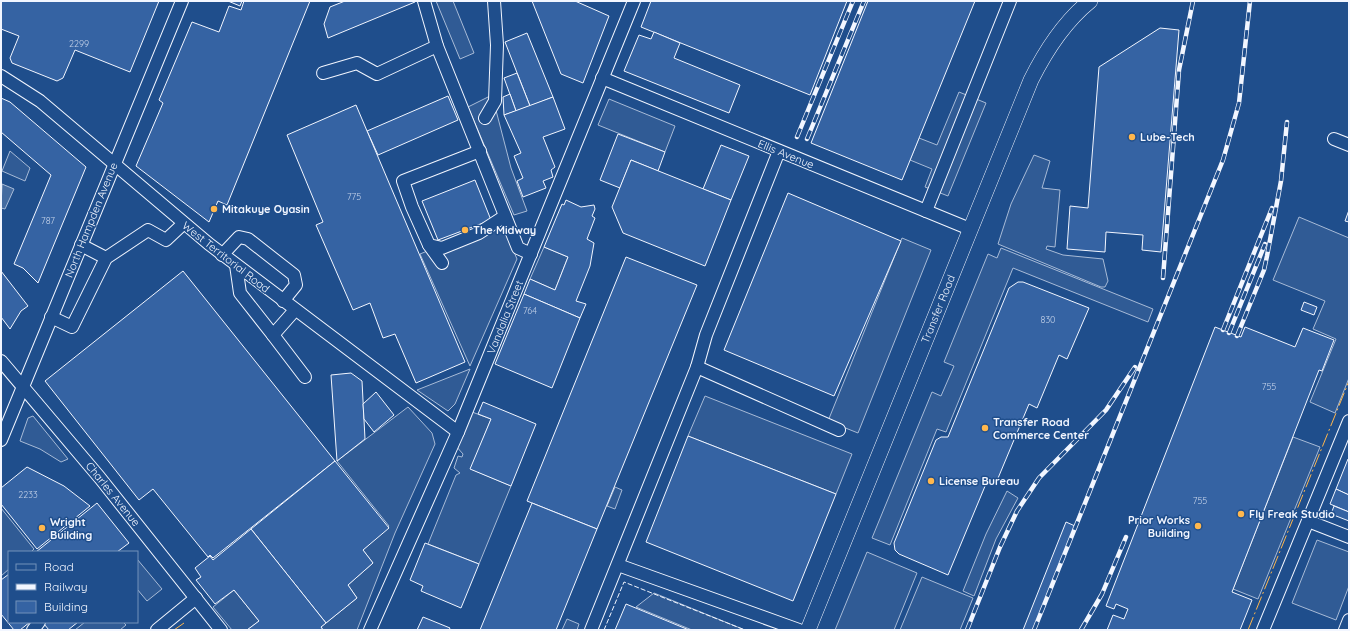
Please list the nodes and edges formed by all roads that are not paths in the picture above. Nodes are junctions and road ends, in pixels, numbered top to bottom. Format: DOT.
graph roads {
  1 [pos="182,1"];
  2 [pos="424,1"];
  3 [pos="494,1"];
  4 [pos="634,1"];
  5 [pos="1010,1"];
  6 [pos="1090,1"];
  7 [pos="438,46"];
  8 [pos="323,73"];
  9 [pos="1,76"];
  10 [pos="602,78"];
  11 [pos="485,118"];
  12 [pos="1334,139"];
  13 [pos="1349,145"];
  14 [pos="480,151"];
  15 [pos="779,151"];
  16 [pos="114,165"];
  17 [pos="926,211"];
  18 [pos="505,216"];
  19 [pos="183,224"];
  20 [pos="970,229"];
  21 [pos="81,245"];
  22 [pos="429,245"];
  23 [pos="531,254"];
  24 [pos="222,255"];
  25 [pos="106,258"];
  26 [pos="442,263"];
  27 [pos="236,265"];
  28 [pos="283,301"];
  29 [pos="295,310"];
  30 [pos="51,317"];
  31 [pos="273,336"];
  32 [pos="1,361"];
  33 [pos="697,367"];
  34 [pos="305,378"];
  35 [pos="22,387"];
  36 [pos="1349,421"];
  37 [pos="839,430"];
  38 [pos="458,432"];
  39 [pos="1,440"];
  40 [pos="1308,521"];
  41 [pos="1349,537"];
  42 [pos="618,566"];
  43 [pos="196,598"];
  44 [pos="1349,620"];
  45 [pos="157,630"];
  46 [pos="221,630"];
  47 [pos="370,630"];
  48 [pos="591,630"];
  49 [pos="799,630"];
  50 [pos="808,630"];
  51 [pos="1264,630"];
  52 [pos="1345,630"];
  1 -- 16 [label="street, North Hampden Avenue"];
  2 -- 7 [label="street"];
  3 -- 11 [label="street"];
  4 -- 10 [label="street, Vandalia Street"];
  5 -- 17 [label="street"];
  6 -- 20 [label="main road, Transfer Road"];
  7 -- 8 [label="street"];
  7 -- 14 [label="street"];
  9 -- 16 [label="street, West Territorial Road"];
  10 -- 15 [label="street, Ellis Avenue"];
  10 -- 23 [label="street, Vandalia Street"];
  12 -- 13 [label="street"];
  14 -- 18 [label="street"];
  14 -- 22 [label="street"];
  15 -- 17 [label="street, Ellis Avenue"];
  15 -- 33 [label="street"];
  16 -- 19 [label="street, West Territorial Road"];
  16 -- 21 [label="street, North Hampden Avenue"];
  17 -- 20 [label="street, Ellis Avenue"];
  18 -- 22 [label="street"];
  18 -- 23 [label="street"];
  19 -- 24 [label="street, West Territorial Road"];
  19 -- 25 [label="street"];
  20 -- 50 [label="main road, Transfer Road"];
  21 -- 25 [label="street"];
  21 -- 30 [label="street, North Hampden Avenue"];
  22 -- 26 [label="street"];
  23 -- 38 [label="street, Vandalia Street"];
  24 -- 27 [label="street, West Territorial Road"];
  24 -- 28 [label="street"];
  25 -- 30 [label="street"];
  27 -- 28 [label="street, West Territorial Road"];
  27 -- 31 [label="street"];
  28 -- 29 [label="street, West Territorial Road"];
  29 -- 31 [label="street"];
  29 -- 38 [label="street, West Territorial Road"];
  30 -- 35 [label="street, North Hampden Avenue"];
  31 -- 34 [label="street"];
  32 -- 35 [label="street, Charles Avenue"];
  33 -- 37 [label="street"];
  33 -- 42 [label="street"];
  35 -- 39 [label="street, North Hampden Avenue"];
  35 -- 43 [label="street, Charles Avenue"];
  36 -- 40 [label="street"];
  38 -- 47 [label="street, Vandalia Street"];
  40 -- 41 [label="street"];
  40 -- 51 [label="street"];
  42 -- 48 [label="street"];
  42 -- 49 [label="street"];
  43 -- 45 [label="street"];
  43 -- 46 [label="street, Charles Avenue"];
  44 -- 52 [label="street"];
}
